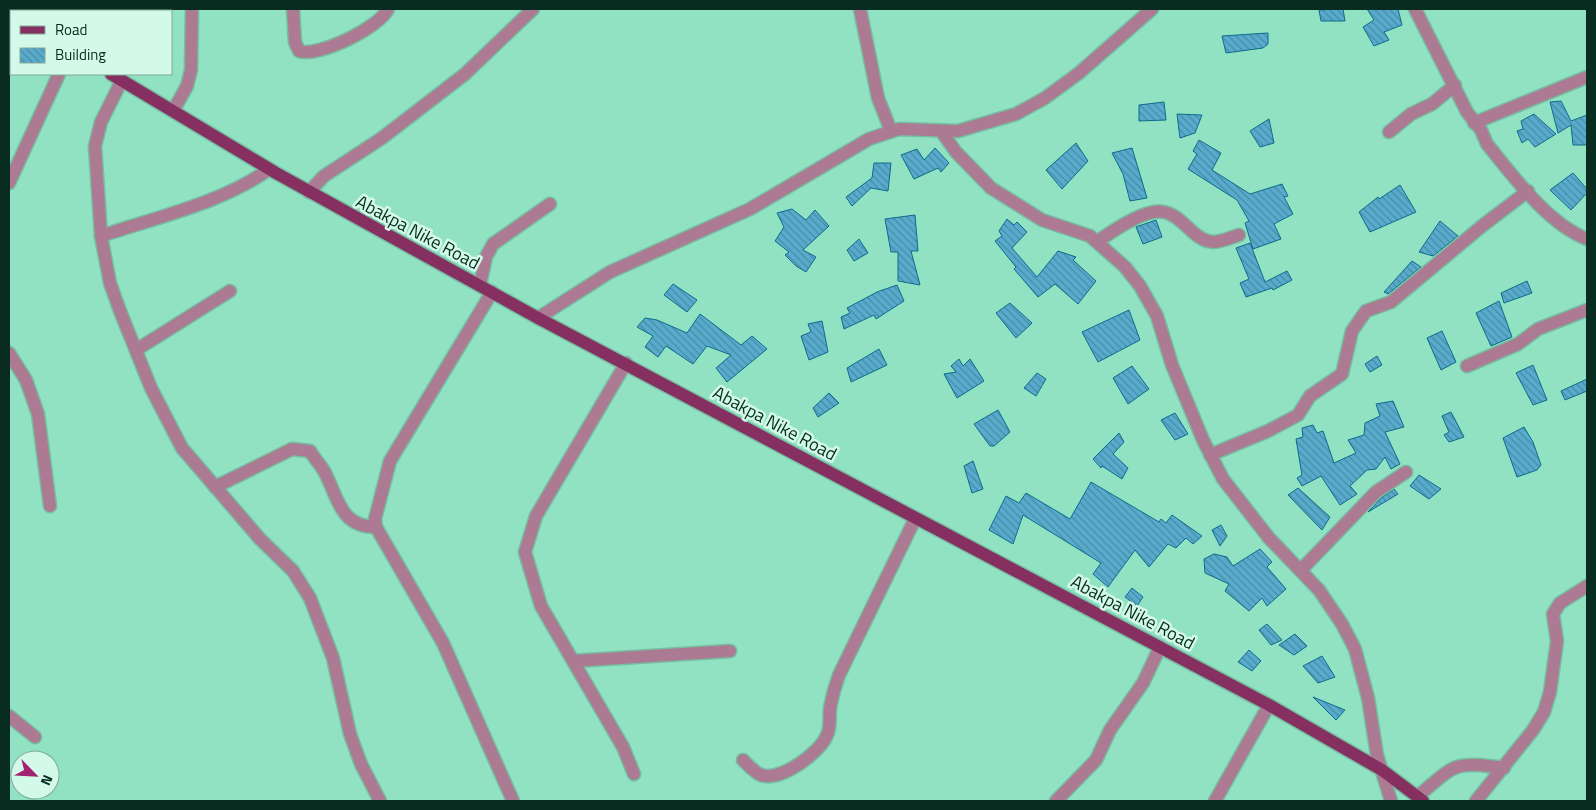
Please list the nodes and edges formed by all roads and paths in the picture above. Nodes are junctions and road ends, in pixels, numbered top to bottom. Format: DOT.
graph roads {
  1 [pos="192,9"];
  2 [pos="293,9"];
  3 [pos="388,9"];
  4 [pos="533,9"];
  5 [pos="860,9"];
  6 [pos="1152,9"];
  7 [pos="1414,9"];
  8 [pos="59,75"];
  9 [pos="117,77"];
  10 [pos="1587,78"];
  11 [pos="1455,84"];
  12 [pos="173,111"];
  13 [pos="1474,123"];
  14 [pos="891,130"];
  15 [pos="941,131"];
  16 [pos="1389,132"];
  17 [pos="269,169"];
  18 [pos="9,184"];
  19 [pos="1528,191"];
  20 [pos="309,192"];
  21 [pos="550,204"];
  22 [pos="1240,235"];
  23 [pos="102,236"];
  24 [pos="1583,238"];
  25 [pos="1098,241"];
  26 [pos="1587,248"];
  27 [pos="480,285"];
  28 [pos="230,291"];
  29 [pos="492,292"];
  30 [pos="1587,310"];
  31 [pos="538,318"];
  32 [pos="136,350"];
  33 [pos="9,353"];
  34 [pos="626,363"];
  35 [pos="1467,366"];
  36 [pos="1210,456"];
  37 [pos="1406,472"];
  38 [pos="215,487"];
  39 [pos="50,506"];
  40 [pos="915,518"];
  41 [pos="376,527"];
  42 [pos="1301,570"];
  43 [pos="1587,586"];
  44 [pos="1160,647"];
  45 [pos="730,651"];
  46 [pos="573,660"];
  47 [pos="1269,705"];
  48 [pos="9,716"];
  49 [pos="35,737"];
  50 [pos="743,760"];
  51 [pos="1504,768"];
  52 [pos="1382,770"];
  53 [pos="634,774"];
  54 [pos="1420,799"];
  55 [pos="380,801"];
  56 [pos="513,801"];
  57 [pos="1056,801"];
  58 [pos="1215,801"];
  59 [pos="1391,801"];
  60 [pos="1476,801"];
  1 -- 12 [label="street"];
  2 -- 3 [label="street"];
  4 -- 20 [label="street"];
  5 -- 14 [label="street"];
  6 -- 15 [label="street"];
  7 -- 11 [label="street"];
  8 -- 18 [label="street"];
  9 -- 12 [label="main road, Abakpa Nike Road"];
  9 -- 23 [label="street"];
  10 -- 13 [label="street"];
  11 -- 13 [label="street"];
  11 -- 16 [label="street"];
  12 -- 17 [label="main road, Abakpa Nike Road"];
  13 -- 19 [label="street"];
  14 -- 15 [label="street"];
  14 -- 31 [label="street"];
  15 -- 25 [label="street"];
  17 -- 20 [label="main road, Abakpa Nike Road"];
  17 -- 23 [label="street"];
  19 -- 24 [label="street"];
  19 -- 36 [label="street"];
  20 -- 27 [label="main road, Abakpa Nike Road"];
  21 -- 27 [label="street"];
  22 -- 25 [label="street"];
  23 -- 32 [label="street"];
  24 -- 26 [label="street"];
  25 -- 36 [label="street"];
  27 -- 29 [label="main road, Abakpa Nike Road"];
  28 -- 32 [label="street"];
  29 -- 31 [label="main road, Abakpa Nike Road"];
  29 -- 41 [label="street"];
  30 -- 35 [label="street"];
  31 -- 34 [label="main road, Abakpa Nike Road"];
  32 -- 38 [label="street"];
  33 -- 39 [label="street"];
  34 -- 40 [label="main road, Abakpa Nike Road"];
  34 -- 46 [label="street"];
  36 -- 42 [label="street"];
  37 -- 42 [label="street"];
  38 -- 41 [label="street"];
  38 -- 55 [label="street"];
  40 -- 44 [label="main road, Abakpa Nike Road"];
  40 -- 50 [label="street"];
  41 -- 56 [label="street"];
  42 -- 52 [label="street"];
  43 -- 51 [label="street"];
  44 -- 47 [label="main road, Abakpa Nike Road"];
  44 -- 57 [label="street"];
  45 -- 46 [label="street"];
  46 -- 53 [label="street"];
  47 -- 52 [label="main road, Abakpa Nike Road"];
  47 -- 58 [label="street"];
  48 -- 49 [label="street"];
  51 -- 54 [label="street"];
  51 -- 60 [label="street"];
  52 -- 54 [label="main road, Abakpa Nike Road"];
  52 -- 59 [label="street"];
}
